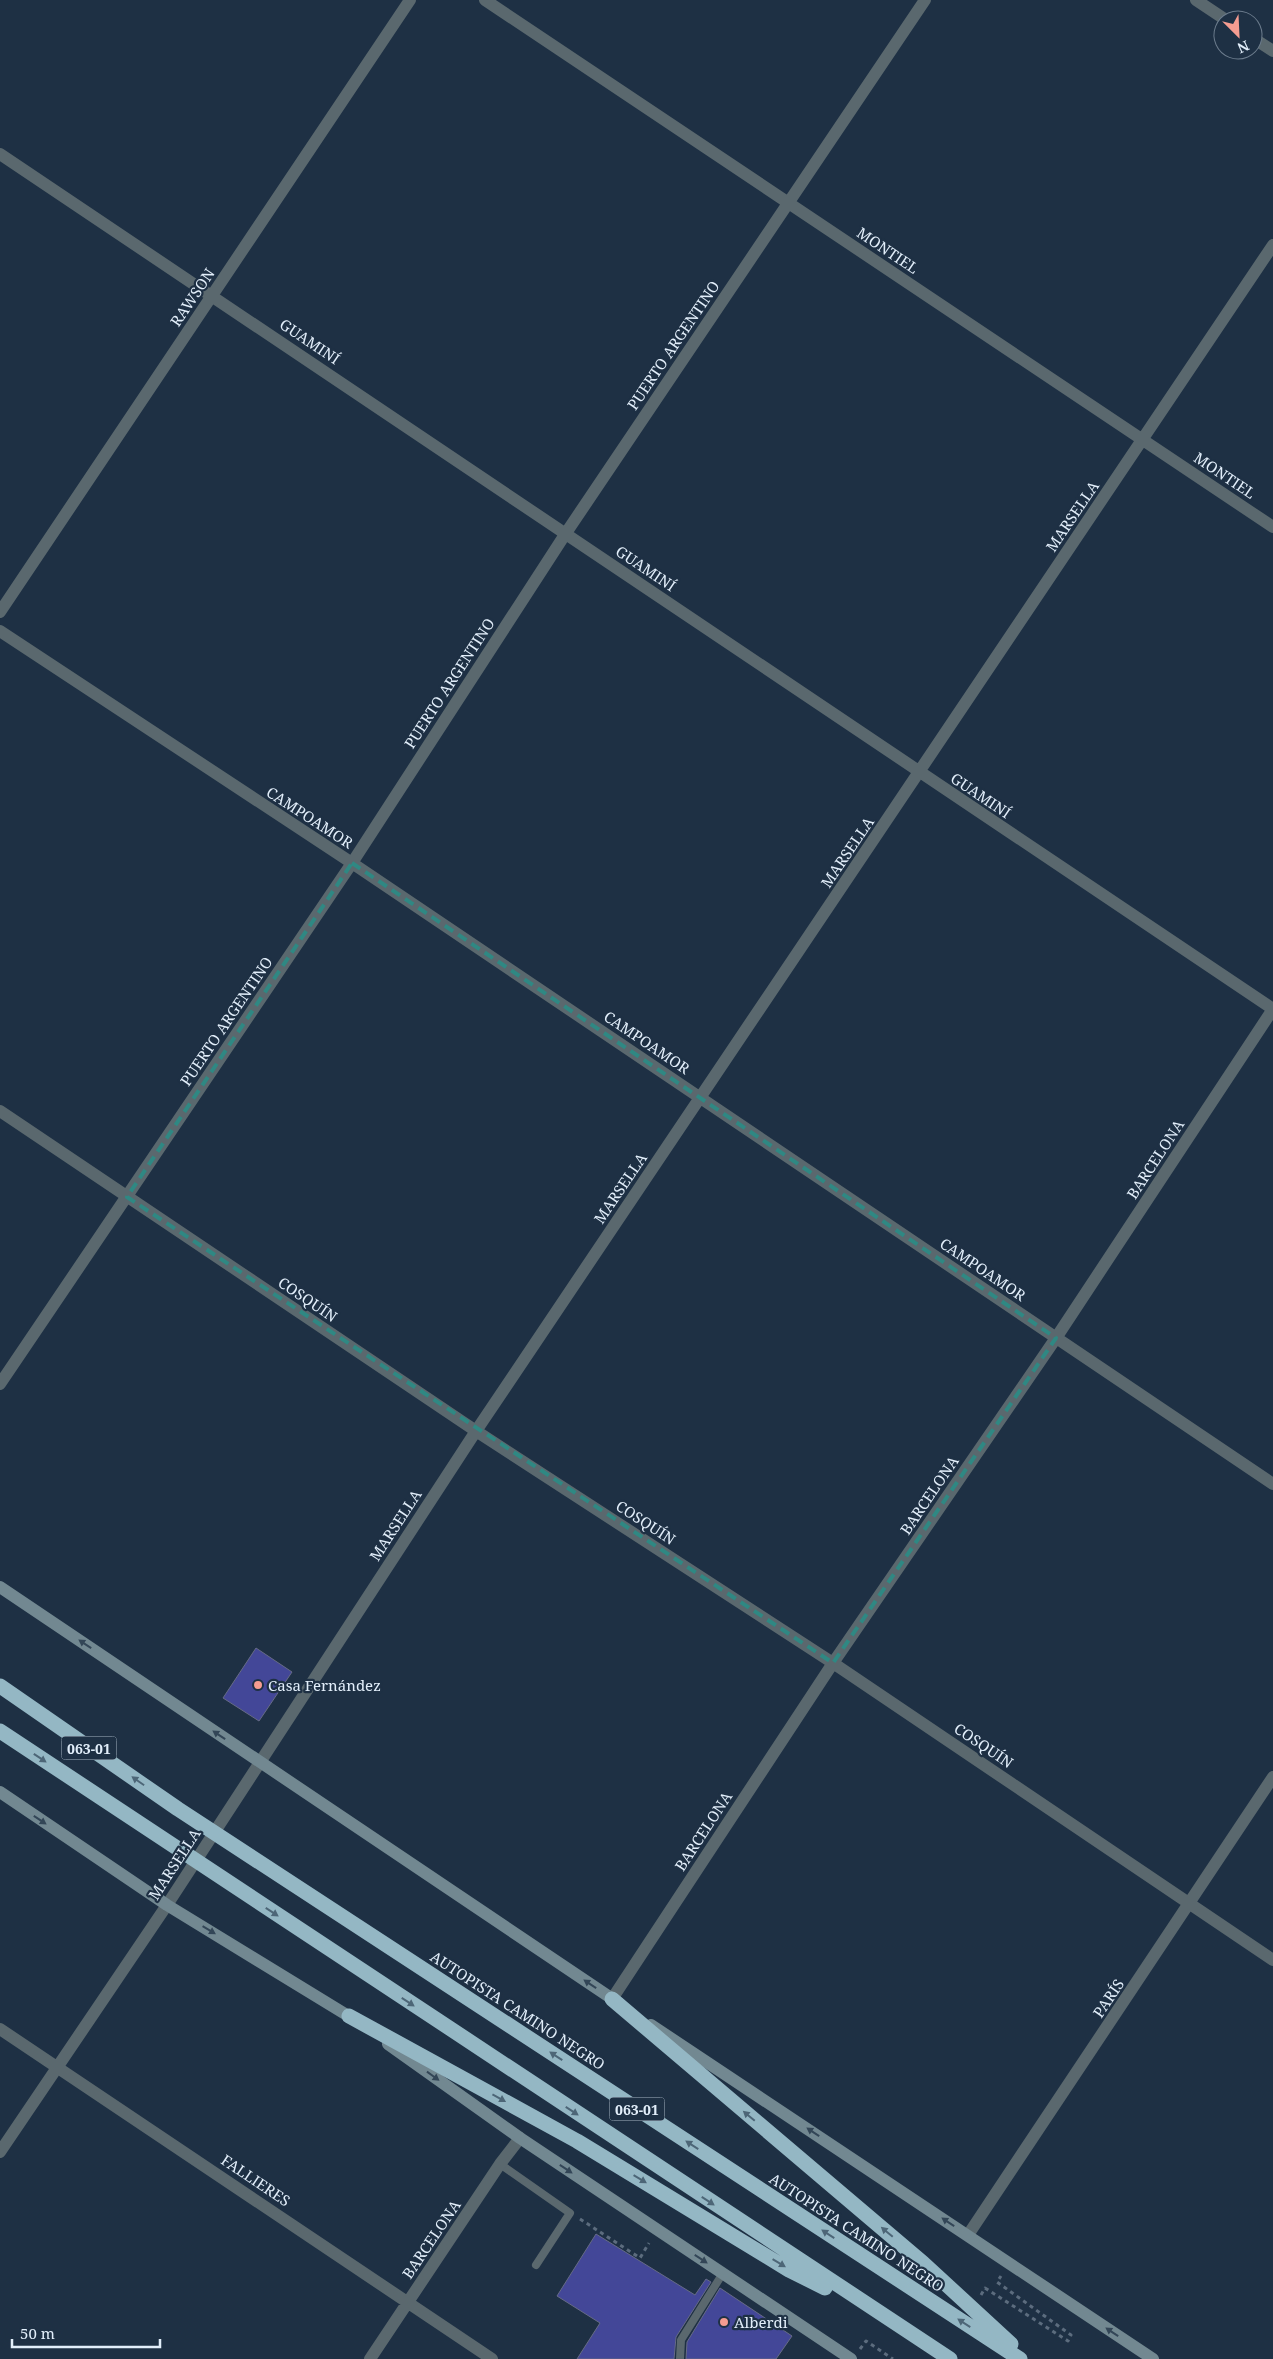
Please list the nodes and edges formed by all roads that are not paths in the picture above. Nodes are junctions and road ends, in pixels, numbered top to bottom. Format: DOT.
graph roads {
  1 [pos="410,0"];
  2 [pos="485,0"];
  3 [pos="925,0"];
  4 [pos="1196,0"];
  5 [pos="1213,11"];
  6 [pos="0,154"];
  7 [pos="789,202"];
  8 [pos="1273,245"];
  9 [pos="213,295"];
  10 [pos="1143,440"];
  11 [pos="1273,527"];
  12 [pos="566,533"];
  13 [pos="0,612"];
  14 [pos="0,631"];
  15 [pos="919,773"];
  16 [pos="352,863"];
  17 [pos="1273,1009"];
  18 [pos="700,1098"];
  19 [pos="0,1111"];
  20 [pos="126,1197"];
  21 [pos="1056,1338"];
  22 [pos="0,1384"];
  23 [pos="476,1431"];
  24 [pos="1273,1484"];
  25 [pos="0,1587"];
  26 [pos="833,1663"];
  27 [pos="0,1686"];
  28 [pos="0,1731"];
  29 [pos="259,1763"];
  30 [pos="1273,1778"];
  31 [pos="0,1792"];
  32 [pos="1190,1904"];
  33 [pos="167,1905"];
  34 [pos="1273,1960"];
  35 [pos="612,1999"];
  36 [pos="349,2016"];
  37 [pos="0,2029"];
  38 [pos="58,2067"];
  39 [pos="520,2138"];
  40 [pos="0,2152"];
  41 [pos="500,2164"];
  42 [pos="968,2235"];
  43 [pos="536,2265"];
  44 [pos="723,2273"];
  45 [pos="408,2302"];
  46 [pos="885,2318"];
  47 [pos="370,2359"];
  48 [pos="492,2359"];
  49 [pos="680,2359"];
  50 [pos="850,2359"];
  51 [pos="950,2359"];
  52 [pos="1020,2359"];
  53 [pos="1026,2359"];
  54 [pos="1153,2359"];
  1 -- 9 [label="street, RAWSON"];
  2 -- 7 [label="street, MONTIEL"];
  3 -- 7 [label="street, PUERTO ARGENTINO"];
  4 -- 5 [label="street"];
  6 -- 9 [label="street, GUAMINÍ"];
  7 -- 10 [label="street, MONTIEL"];
  7 -- 12 [label="street, PUERTO ARGENTINO"];
  8 -- 10 [label="street, MARSELLA"];
  9 -- 12 [label="street, GUAMINÍ"];
  9 -- 13 [label="street, RAWSON"];
  10 -- 11 [label="street, MONTIEL"];
  10 -- 15 [label="street, MARSELLA"];
  12 -- 15 [label="street, GUAMINÍ"];
  12 -- 16 [label="street, PUERTO ARGENTINO"];
  14 -- 16 [label="street, CAMPOAMOR"];
  15 -- 17 [label="street, GUAMINÍ"];
  15 -- 18 [label="street, MARSELLA"];
  16 -- 18 [label="street, CAMPOAMOR"];
  16 -- 20 [label="street, PUERTO ARGENTINO"];
  17 -- 21 [label="street, BARCELONA"];
  18 -- 21 [label="street, CAMPOAMOR"];
  18 -- 23 [label="street, MARSELLA"];
  19 -- 20 [label="street, COSQUÍN"];
  20 -- 22 [label="street, PUERTO ARGENTINO"];
  20 -- 23 [label="street, COSQUÍN"];
  21 -- 24 [label="street, CAMPOAMOR"];
  21 -- 26 [label="street, BARCELONA"];
  23 -- 26 [label="street, COSQUÍN"];
  23 -- 29 [label="street, MARSELLA"];
  29 -- 25 [label="street, one-way"];
  26 -- 32 [label="street, COSQUÍN"];
  26 -- 35 [label="street, BARCELONA"];
  52 -- 27 [label="highway, AUTOPISTA CAMINO NEGRO / 063-01, one-way"];
  28 -- 46 [label="highway, 063-01, one-way"];
  29 -- 33 [label="street, MARSELLA"];
  35 -- 29 [label="street, one-way"];
  30 -- 32 [label="street, PARÍS"];
  31 -- 33 [label="street, one-way"];
  32 -- 34 [label="street, COSQUÍN"];
  32 -- 42 [label="street, PARÍS"];
  33 -- 36 [label="street, one-way"];
  33 -- 38 [label="street, MARSELLA"];
  42 -- 35 [label="street, one-way"];
  53 -- 35 [label="highway, one-way"];
  36 -- 39 [label="street, one-way"];
  36 -- 46 [label="highway, one-way"];
  37 -- 38 [label="street, FALLIERES"];
  38 -- 40 [label="street, MARSELLA"];
  38 -- 45 [label="street, FALLIERES"];
  39 -- 41 [label="street, BARCELONA"];
  39 -- 44 [label="street, one-way"];
  41 -- 43 [label="lane"];
  41 -- 45 [label="street, BARCELONA"];
  54 -- 42 [label="street, one-way"];
  44 -- 49 [label="lane"];
  44 -- 50 [label="street"];
  45 -- 47 [label="street, BARCELONA"];
  45 -- 48 [label="street, FALLIERES"];
  46 -- 51 [label="highway, 063-01"];
}
